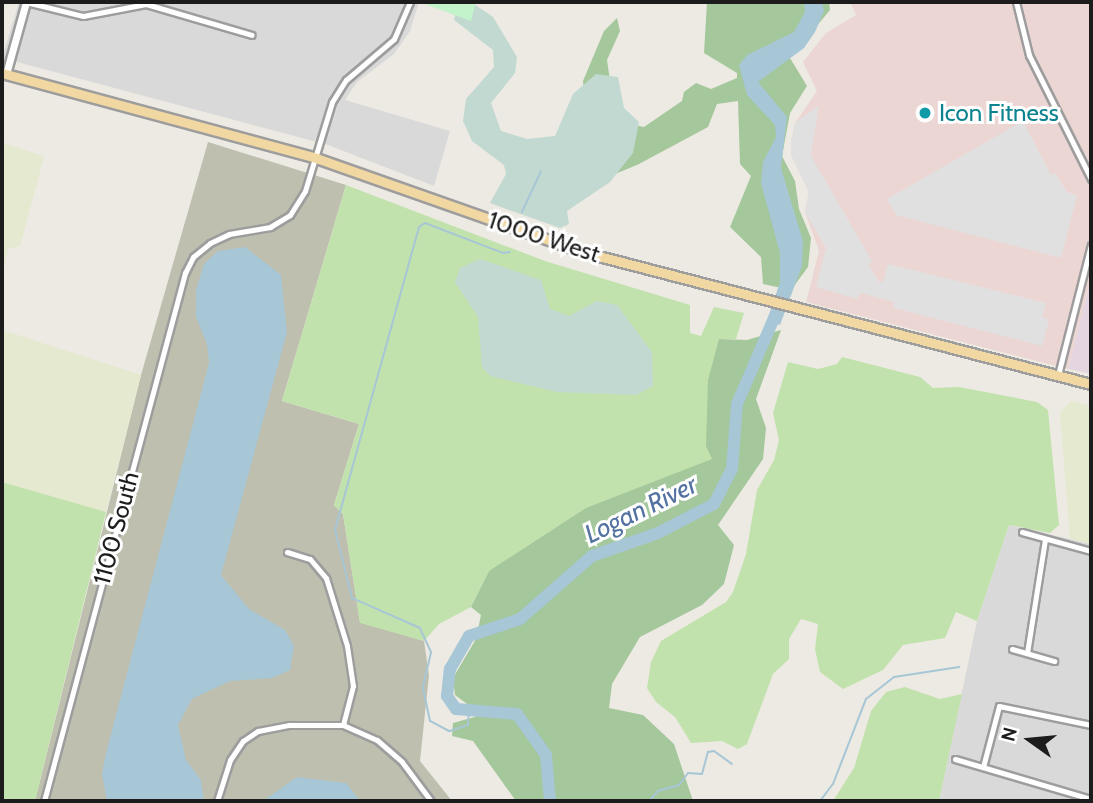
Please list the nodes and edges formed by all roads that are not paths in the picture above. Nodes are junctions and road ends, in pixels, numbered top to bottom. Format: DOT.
graph roads {
  1 [pos="26,2"];
  2 [pos="410,2"];
  3 [pos="1016,2"];
  4 [pos="251,35"];
  5 [pos="4,73"];
  6 [pos="316,158"];
  7 [pos="1091,179"];
  8 [pos="1091,245"];
  9 [pos="1058,375"];
  10 [pos="1091,384"];
  11 [pos="1022,532"];
  12 [pos="1045,539"];
  13 [pos="1091,551"];
  14 [pos="286,552"];
  15 [pos="1012,649"];
  16 [pos="1027,653"];
  17 [pos="1054,661"];
  18 [pos="343,724"];
  19 [pos="1091,725"];
  20 [pos="955,759"];
  21 [pos="983,767"];
  22 [pos="1091,799"];
  23 [pos="44,801"];
  24 [pos="217,801"];
  25 [pos="431,801"];
  1 -- 4 [label="street"];
  1 -- 5 [label="street"];
  2 -- 6 [label="street"];
  3 -- 7 [label="street"];
  5 -- 6 [label="main road, 1000 West"];
  6 -- 9 [label="main road, 1000 West"];
  6 -- 23 [label="street, 1100 South"];
  8 -- 9 [label="street"];
  9 -- 10 [label="main road, 1000 West"];
  11 -- 12 [label="street"];
  12 -- 13 [label="street"];
  12 -- 16 [label="street"];
  14 -- 18 [label="street"];
  15 -- 16 [label="street"];
  16 -- 17 [label="street"];
  18 -- 24 [label="street"];
  18 -- 25 [label="street"];
  19 -- 21 [label="street"];
  20 -- 21 [label="street"];
  21 -- 22 [label="street"];
}
